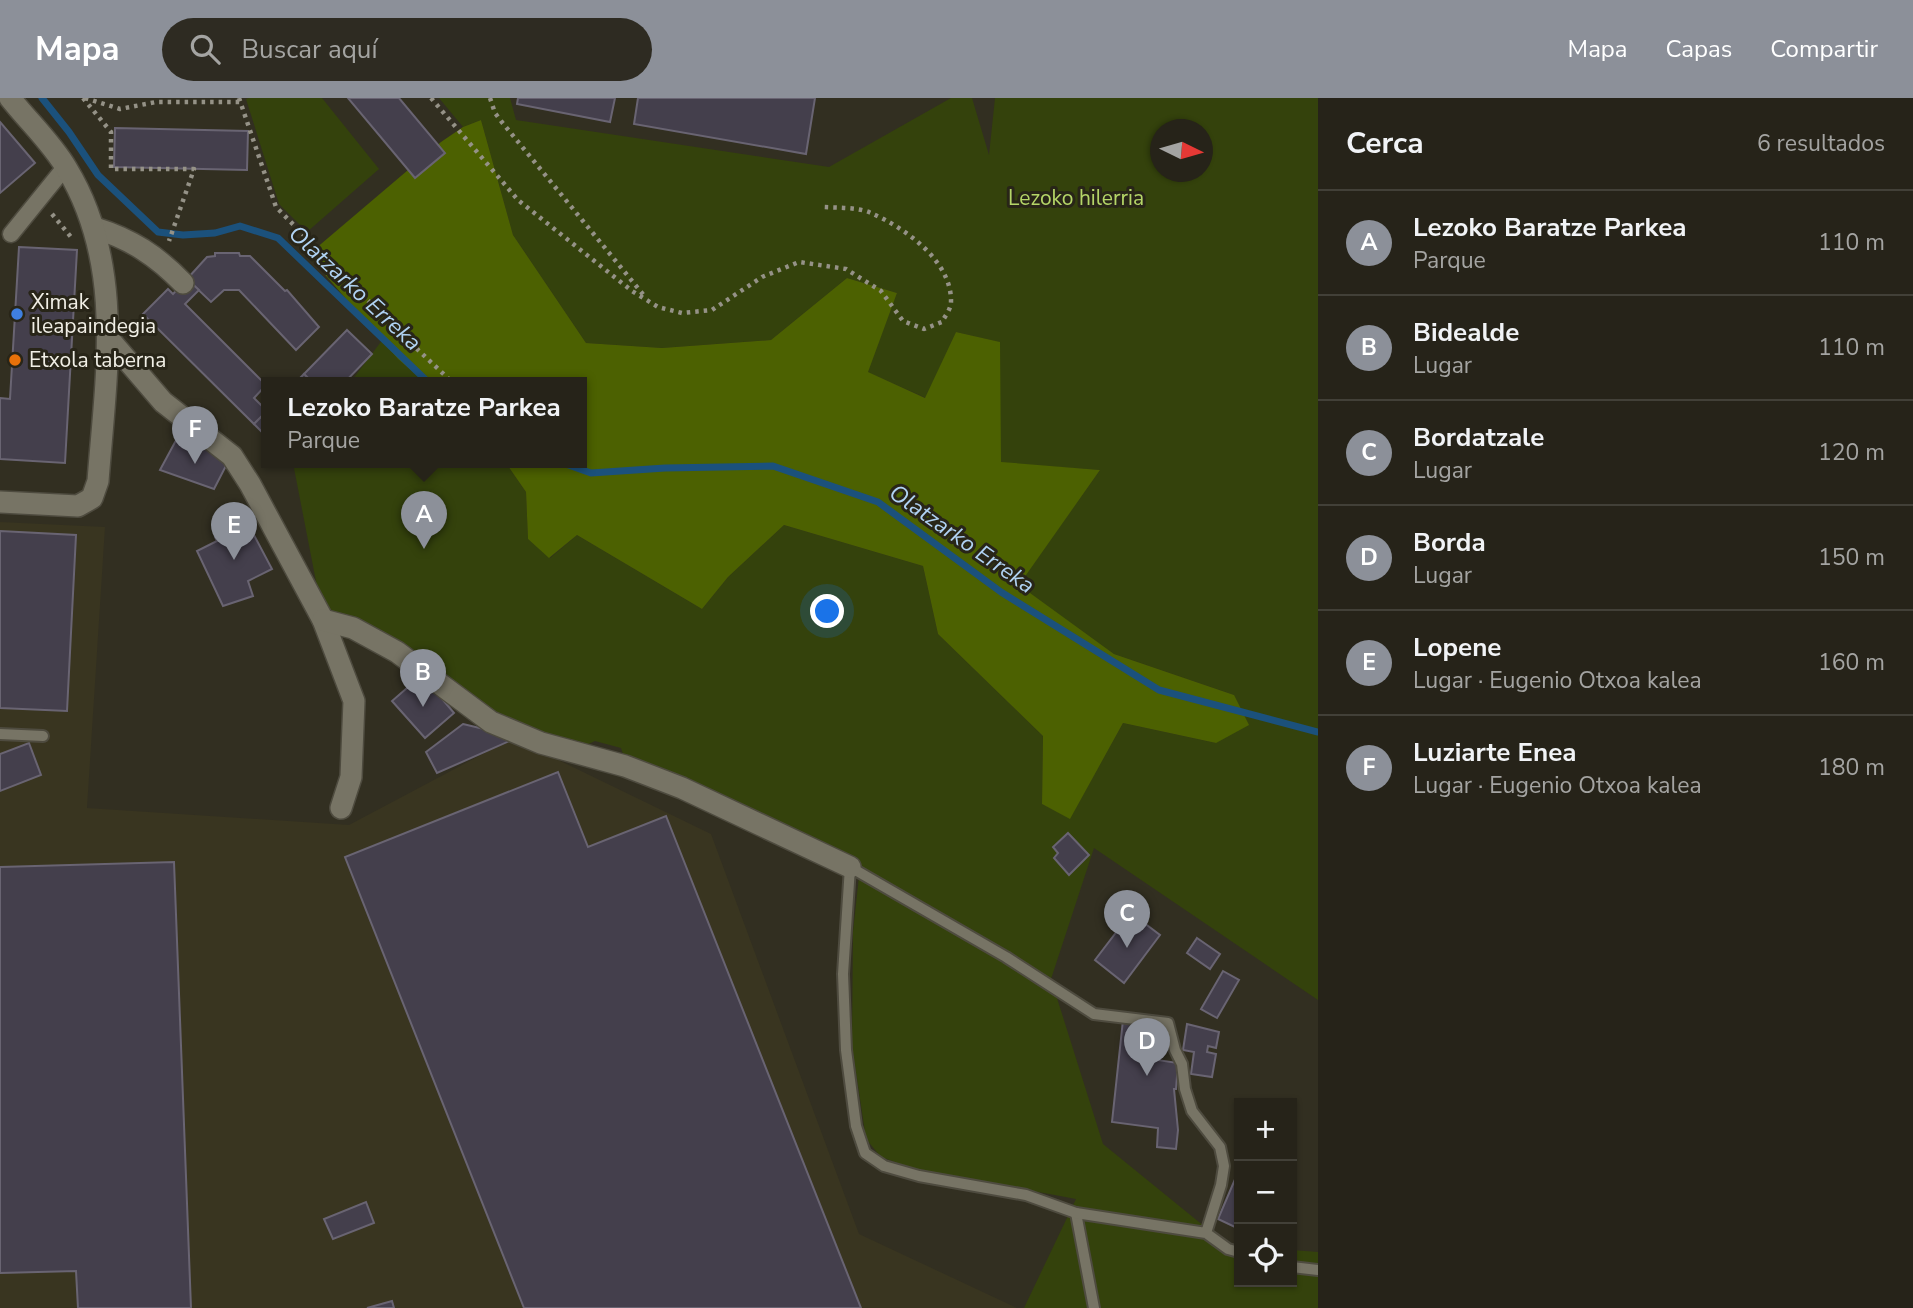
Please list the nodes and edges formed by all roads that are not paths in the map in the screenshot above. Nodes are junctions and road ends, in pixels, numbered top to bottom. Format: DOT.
graph roads {
  1 [pos="10,98"];
  2 [pos="66,166"];
  3 [pos="94,228"];
  4 [pos="11,234"];
  5 [pos="183,284"];
  6 [pos="109,339"];
  7 [pos="0,502"];
  8 [pos="323,620"];
  9 [pos="0,734"];
  10 [pos="43,736"];
  11 [pos="341,808"];
  12 [pos="850,867"];
  13 [pos="1076,1213"];
  14 [pos="1206,1233"];
  15 [pos="1234,1251"];
  16 [pos="1297,1268"];
  17 [pos="1318,1270"];
  18 [pos="1094,1308"];
  1 -- 2 [label="street"];
  2 -- 3 [label="street"];
  2 -- 4 [label="street"];
  3 -- 5 [label="street"];
  3 -- 6 [label="street"];
  6 -- 7 [label="street"];
  6 -- 8 [label="street"];
  8 -- 11 [label="street"];
  8 -- 12 [label="street"];
  9 -- 10 [label="lane"];
  12 -- 13 [label="lane"];
  12 -- 14 [label="lane"];
  13 -- 14 [label="lane"];
  13 -- 18 [label="lane"];
  14 -- 15 [label="lane"];
  16 -- 17 [label="lane"];
}
